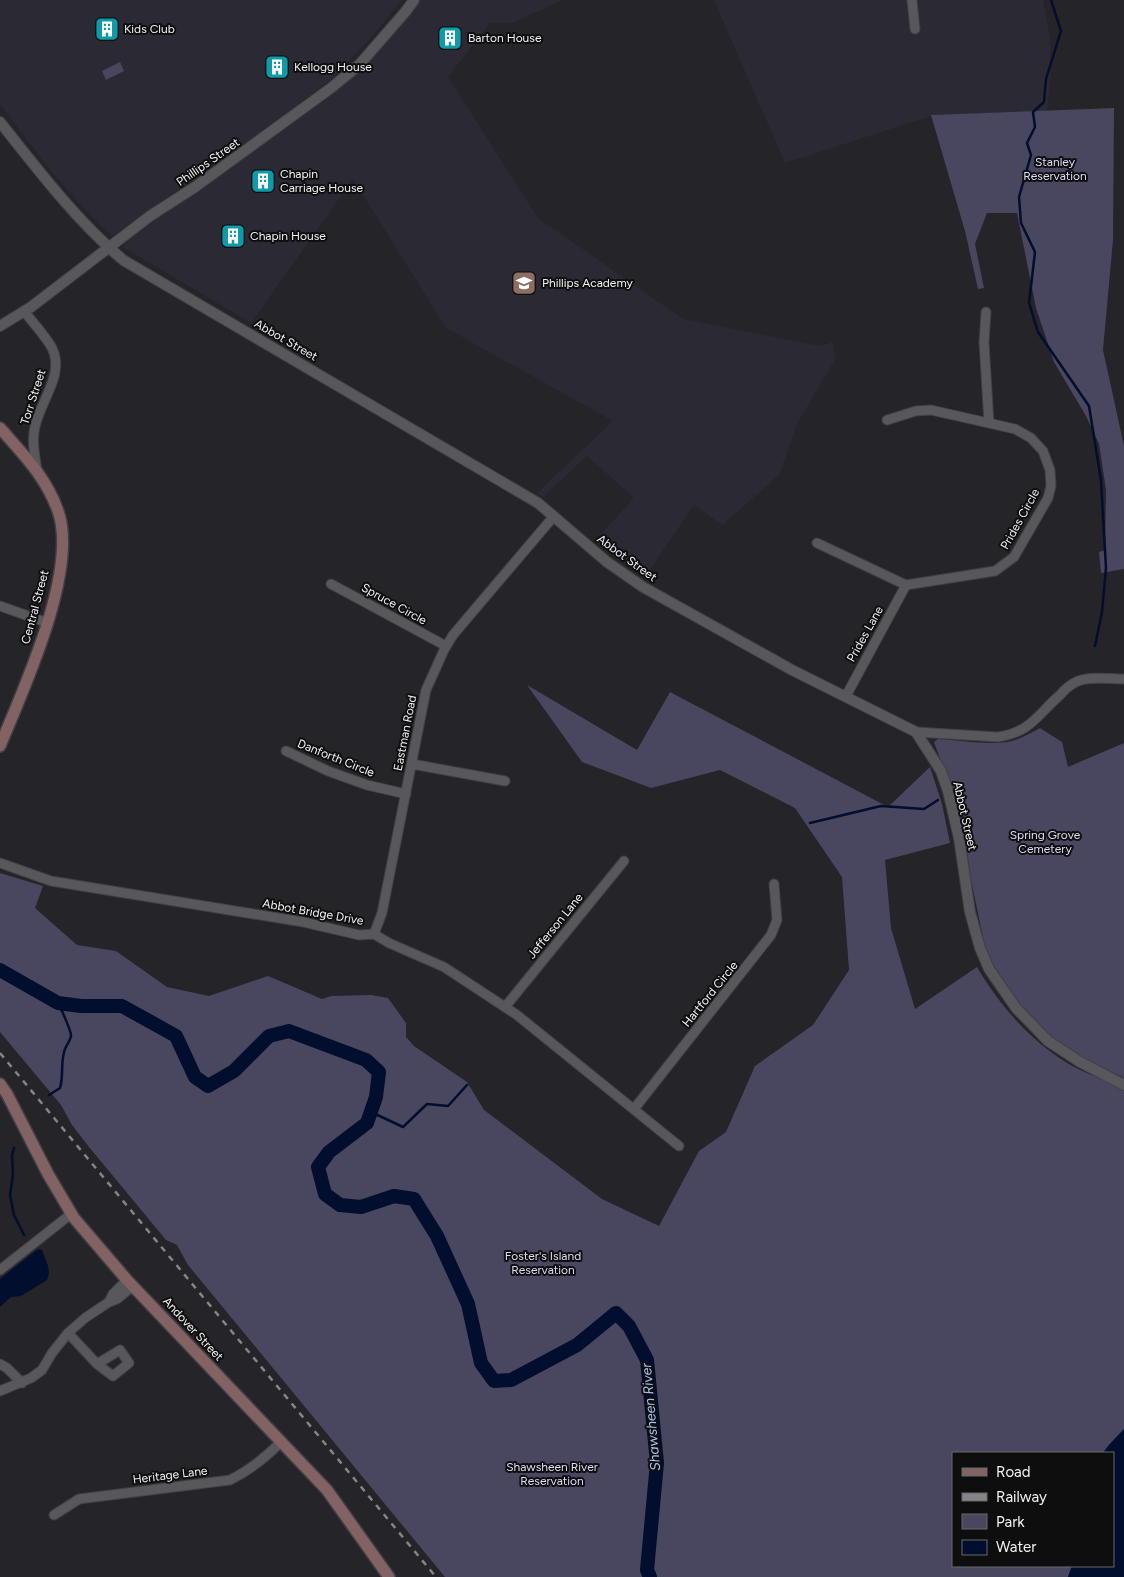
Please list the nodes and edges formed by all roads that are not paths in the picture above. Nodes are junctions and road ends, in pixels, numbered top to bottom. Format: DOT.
graph roads {
  1 [pos="414,0"];
  2 [pos="912,0"];
  3 [pos="915,29"];
  4 [pos="0,122"];
  5 [pos="109,248"];
  6 [pos="24,311"];
  7 [pos="986,312"];
  8 [pos="0,326"];
  9 [pos="887,420"];
  10 [pos="989,423"];
  11 [pos="0,428"];
  12 [pos="37,470"];
  13 [pos="554,516"];
  14 [pos="817,543"];
  15 [pos="331,584"];
  16 [pos="906,585"];
  17 [pos="0,606"];
  18 [pos="48,623"];
  19 [pos="446,646"];
  20 [pos="1124,679"];
  21 [pos="846,696"];
  22 [pos="4,722"];
  23 [pos="916,732"];
  24 [pos="0,746"];
  25 [pos="286,751"];
  26 [pos="412,764"];
  27 [pos="505,781"];
  28 [pos="406,794"];
  29 [pos="624,861"];
  30 [pos="0,863"];
  31 [pos="774,884"];
  32 [pos="374,934"];
  33 [pos="505,1007"];
  34 [pos="0,1084"];
  35 [pos="1124,1085"];
  36 [pos="634,1109"];
  37 [pos="679,1146"];
  38 [pos="71,1214"];
  39 [pos="0,1270"];
  40 [pos="130,1283"];
  41 [pos="68,1333"];
  42 [pos="0,1364"];
  43 [pos="97,1364"];
  44 [pos="22,1383"];
  45 [pos="0,1391"];
  46 [pos="281,1442"];
  47 [pos="54,1515"];
  48 [pos="389,1577"];
  1 -- 5 [label="street, Phillips Street"];
  2 -- 3 [label="street"];
  4 -- 5 [label="street, Abbot Street"];
  5 -- 6 [label="street, Phillips Street"];
  5 -- 13 [label="street, Abbot Street"];
  6 -- 8 [label="street, Phillips Street"];
  6 -- 12 [label="street, Torr Street"];
  7 -- 10 [label="street"];
  9 -- 10 [label="street, Prides Circle"];
  10 -- 16 [label="street, Prides Circle"];
  11 -- 12 [label="main road, Central Street"];
  12 -- 18 [label="main road, Central Street"];
  13 -- 19 [label="street, Eastman Road"];
  13 -- 21 [label="street, Abbot Street"];
  14 -- 16 [label="street"];
  15 -- 19 [label="street, Spruce Circle"];
  16 -- 21 [label="street, Prides Lane"];
  17 -- 18 [label="street"];
  18 -- 22 [label="main road, Central Street"];
  19 -- 26 [label="street, Eastman Road"];
  20 -- 23 [label="street"];
  21 -- 23 [label="street, Abbot Street"];
  22 -- 24 [label="main road, Central Street"];
  23 -- 35 [label="street, Abbot Street"];
  25 -- 28 [label="street, Danforth Circle"];
  26 -- 27 [label="street"];
  26 -- 28 [label="street, Eastman Road"];
  28 -- 32 [label="street, Eastman Road"];
  29 -- 33 [label="street, Jefferson Lane"];
  30 -- 32 [label="street, Abbot Bridge Drive"];
  31 -- 36 [label="street, Hartford Circle"];
  32 -- 33 [label="street, Abbot Bridge Drive"];
  33 -- 36 [label="street, Abbot Bridge Drive"];
  34 -- 38 [label="main road, Andover Street"];
  36 -- 37 [label="street, Abbot Bridge Drive"];
  38 -- 39 [label="street"];
  38 -- 40 [label="main road, Andover Street"];
  40 -- 41 [label="street"];
  40 -- 46 [label="main road, Andover Street"];
  41 -- 43 [label="street"];
  41 -- 44 [label="street"];
  42 -- 44 [label="street"];
  44 -- 45 [label="street"];
  46 -- 47 [label="street, Heritage Lane"];
  46 -- 48 [label="main road, Andover Street"];
}
